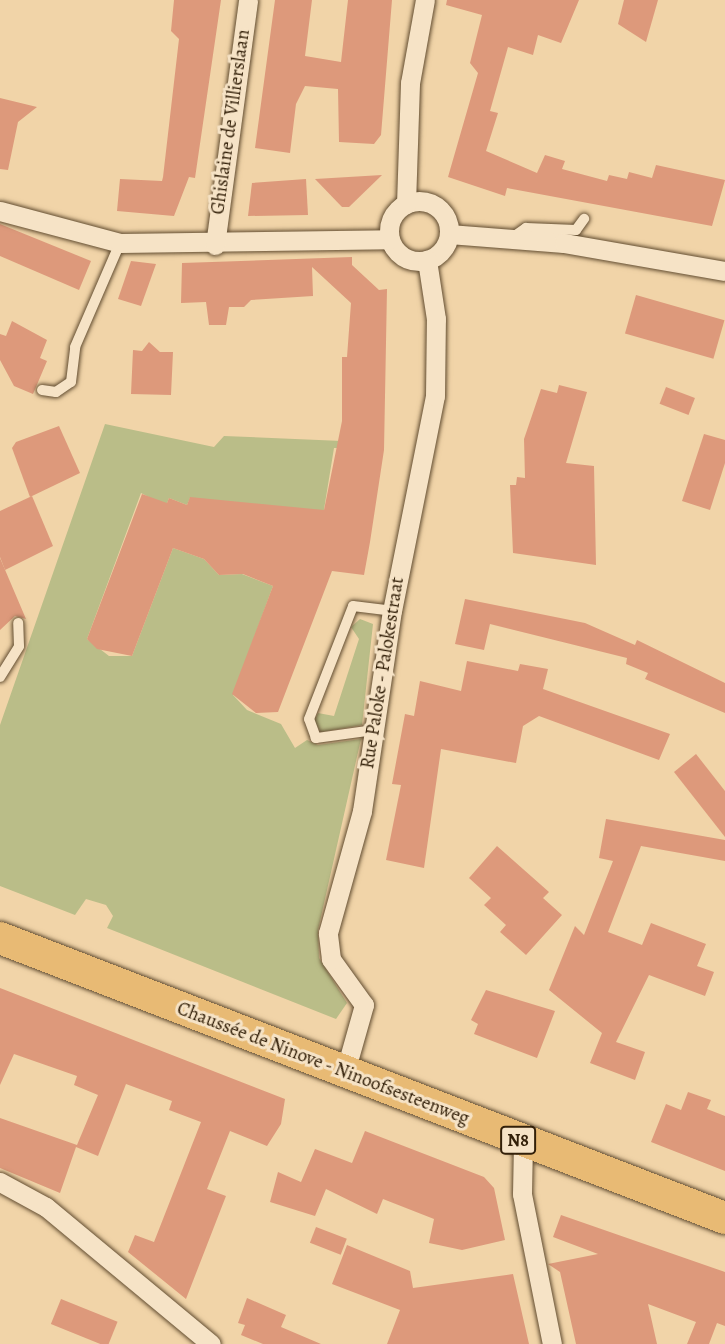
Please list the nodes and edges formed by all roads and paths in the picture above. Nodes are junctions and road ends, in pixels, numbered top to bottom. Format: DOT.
graph roads {
  1 [pos="248,0"];
  2 [pos="425,0"];
  3 [pos="406,204"];
  4 [pos="0,211"];
  5 [pos="584,219"];
  6 [pos="449,234"];
  7 [pos="390,239"];
  8 [pos="509,240"];
  9 [pos="120,243"];
  10 [pos="215,244"];
  11 [pos="427,260"];
  12 [pos="725,271"];
  13 [pos="42,390"];
  14 [pos="392,611"];
  15 [pos="18,623"];
  16 [pos="0,677"];
  17 [pos="374,730"];
  18 [pos="0,938"];
  19 [pos="345,1072"];
  20 [pos="523,1142"];
  21 [pos="0,1182"];
  22 [pos="725,1218"];
  23 [pos="211,1344"];
  24 [pos="552,1344"];
  1 -- 10 [label="street, Ghislaine de Villierslaan"];
  2 -- 3 [label="street"];
  3 -- 6 [label="street"];
  3 -- 7 [label="street"];
  4 -- 9 [label="street"];
  5 -- 8 [label="lane"];
  6 -- 8 [label="street"];
  6 -- 11 [label="street"];
  7 -- 10 [label="street"];
  7 -- 11 [label="street"];
  8 -- 12 [label="street"];
  9 -- 10 [label="street"];
  9 -- 13 [label="lane"];
  11 -- 14 [label="street, Rue Paloke - Palokestraat"];
  14 -- 17 [label="street, Rue Paloke - Palokestraat"];
  14 -- 17 [label="lane"];
  15 -- 16 [label="lane"];
  17 -- 19 [label="street, Rue Paloke - Palokestraat"];
  18 -- 19 [label="main road, Chaussée de Ninove - Ninoofsesteenweg / N8"];
  19 -- 20 [label="main road, Chaussée de Ninove - Ninoofsesteenweg / N8"];
  20 -- 22 [label="main road, Chaussée de Ninove - Ninoofsesteenweg / N8"];
  20 -- 24 [label="street"];
  21 -- 23 [label="street"];
}
